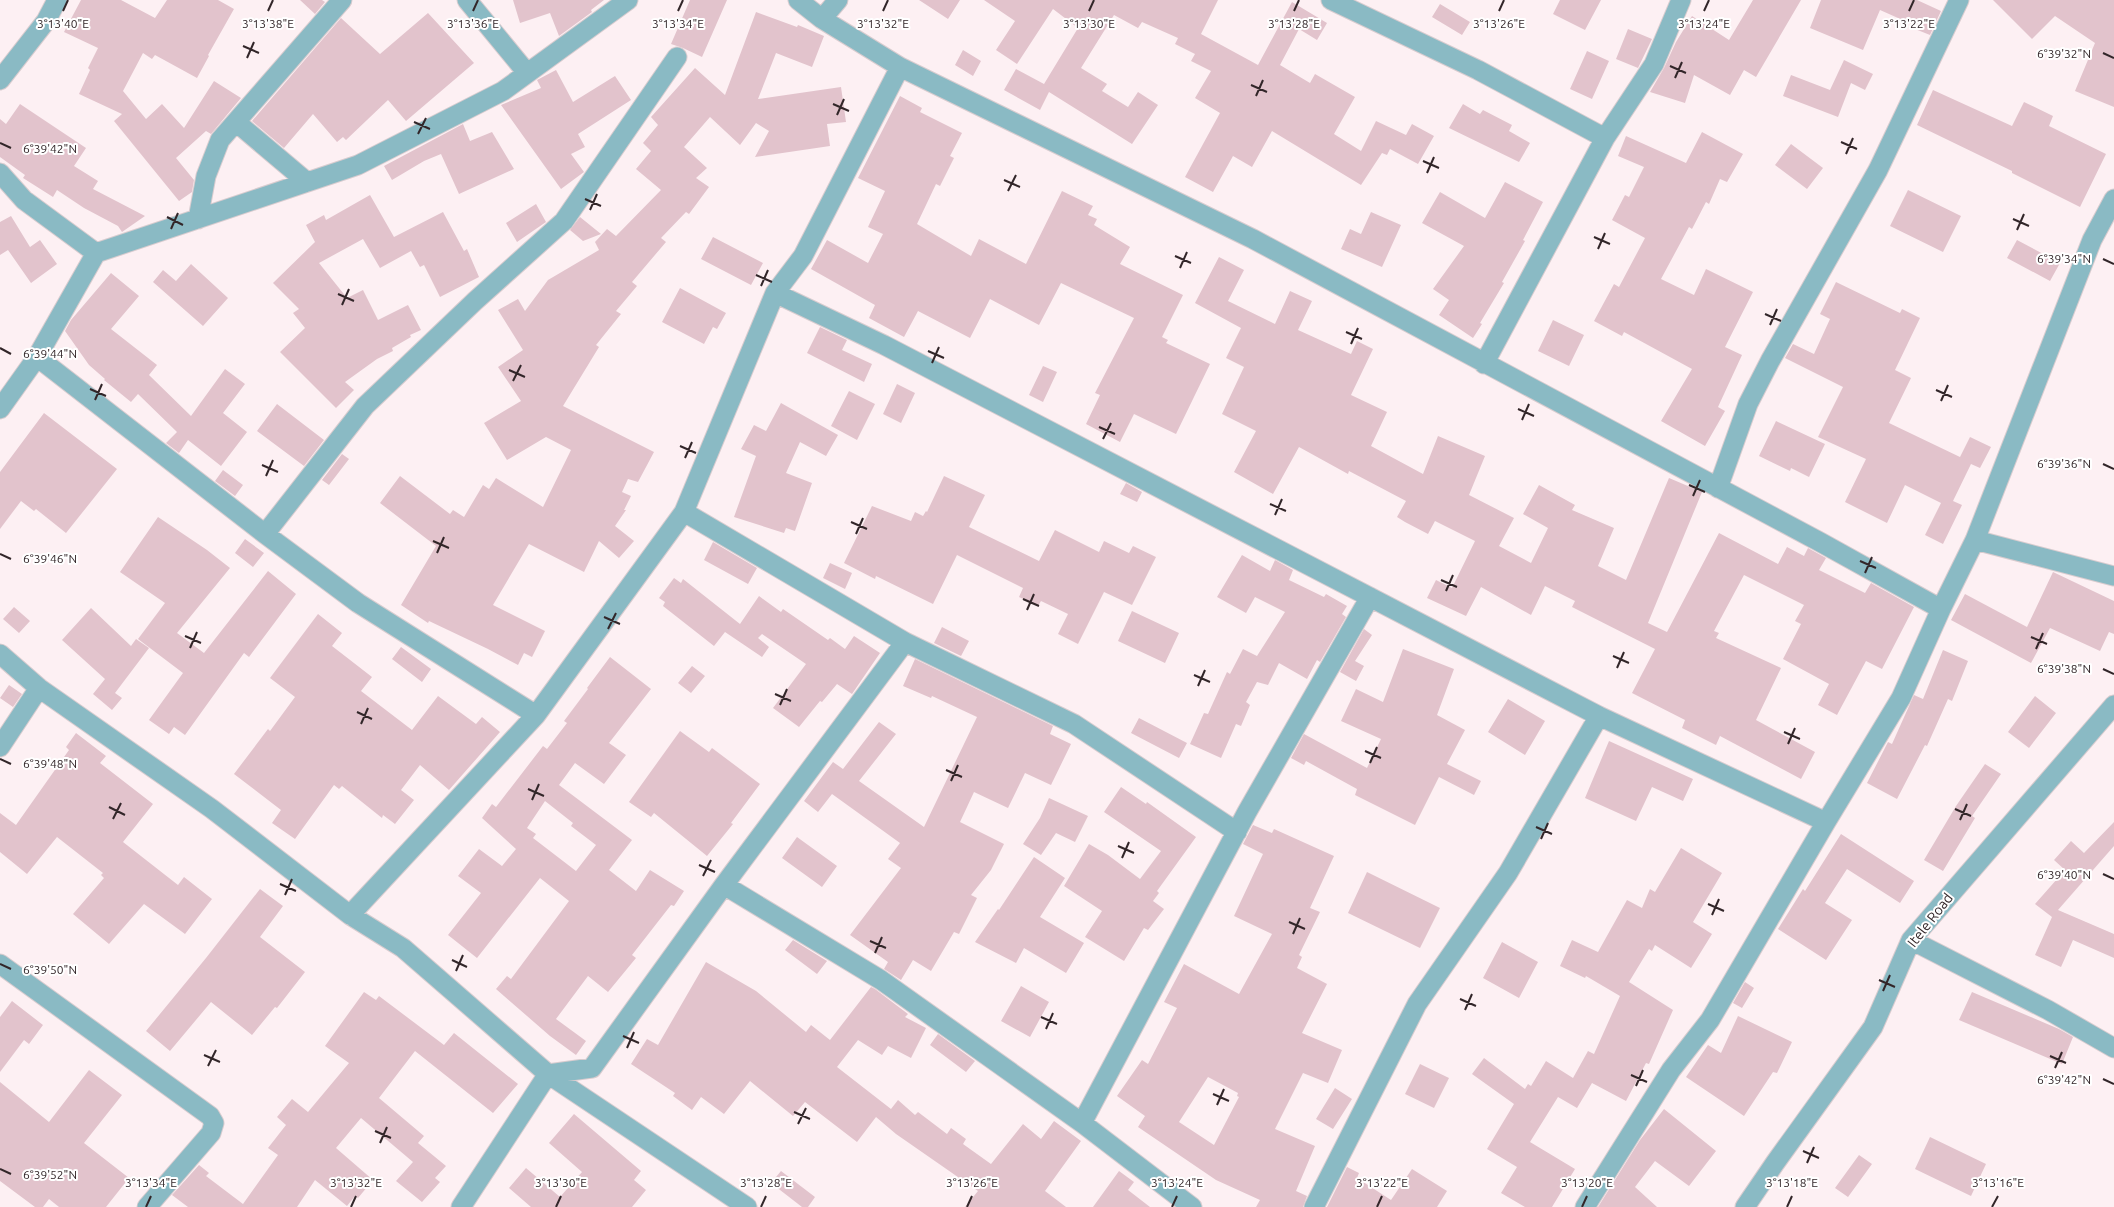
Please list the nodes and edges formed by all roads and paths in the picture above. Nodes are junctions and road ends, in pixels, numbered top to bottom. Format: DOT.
graph roads {
  1 [pos="57,0"];
  2 [pos="342,0"];
  3 [pos="467,0"];
  4 [pos="628,0"];
  5 [pos="798,0"];
  6 [pos="838,0"];
  7 [pos="1331,0"];
  8 [pos="1681,0"];
  9 [pos="1959,0"];
  10 [pos="822,19"];
  11 [pos="677,57"];
  12 [pos="900,67"];
  13 [pos="527,73"];
  14 [pos="0,80"];
  15 [pos="236,122"];
  16 [pos="1605,138"];
  17 [pos="0,173"];
  18 [pos="307,182"];
  19 [pos="2114,199"];
  20 [pos="198,219"];
  21 [pos="96,254"];
  22 [pos="775,293"];
  23 [pos="37,357"];
  24 [pos="1484,364"];
  25 [pos="0,409"];
  26 [pos="1718,488"];
  27 [pos="684,512"];
  28 [pos="265,534"];
  29 [pos="1975,540"];
  30 [pos="2114,576"];
  31 [pos="1370,597"];
  32 [pos="1941,609"];
  33 [pos="905,642"];
  34 [pos="0,654"];
  35 [pos="38,688"];
  36 [pos="2114,705"];
  37 [pos="536,714"];
  38 [pos="1599,716"];
  39 [pos="0,747"];
  40 [pos="1826,822"];
  41 [pos="1236,832"];
  42 [pos="724,885"];
  43 [pos="350,915"];
  44 [pos="1911,940"];
  45 [pos="0,964"];
  46 [pos="2114,1048"];
  47 [pos="548,1074"];
  48 [pos="1082,1123"];
  49 [pos="147,1207"];
  50 [pos="461,1207"];
  51 [pos="747,1207"];
  52 [pos="1192,1207"];
  53 [pos="1314,1207"];
  54 [pos="1585,1207"];
  55 [pos="1746,1207"];
  1 -- 14 [label="street"];
  2 -- 15 [label="street"];
  3 -- 13 [label="street"];
  4 -- 13 [label="street"];
  5 -- 10 [label="street"];
  6 -- 10 [label="street"];
  7 -- 16 [label="street"];
  8 -- 16 [label="street"];
  9 -- 26 [label="street"];
  10 -- 12 [label="street"];
  11 -- 28 [label="street"];
  12 -- 22 [label="street"];
  12 -- 24 [label="street"];
  13 -- 18 [label="street"];
  15 -- 18 [label="street"];
  15 -- 20 [label="street"];
  16 -- 24 [label="street"];
  17 -- 21 [label="street"];
  18 -- 20 [label="street"];
  19 -- 29 [label="street"];
  20 -- 21 [label="street"];
  21 -- 23 [label="street"];
  22 -- 27 [label="street"];
  22 -- 31 [label="street"];
  23 -- 25 [label="street"];
  23 -- 28 [label="street"];
  24 -- 26 [label="street"];
  26 -- 32 [label="street"];
  27 -- 33 [label="street"];
  27 -- 37 [label="street"];
  28 -- 37 [label="street"];
  29 -- 30 [label="street"];
  29 -- 32 [label="street"];
  31 -- 38 [label="street"];
  31 -- 41 [label="street"];
  32 -- 40 [label="street"];
  33 -- 41 [label="street"];
  33 -- 42 [label="street"];
  34 -- 35 [label="street"];
  35 -- 39 [label="street"];
  35 -- 43 [label="street"];
  36 -- 44 [label="street, Itele Road"];
  37 -- 43 [label="street"];
  38 -- 40 [label="street"];
  38 -- 53 [label="street"];
  40 -- 54 [label="street"];
  41 -- 48 [label="street"];
  42 -- 47 [label="street"];
  42 -- 48 [label="street"];
  43 -- 47 [label="street"];
  44 -- 46 [label="street"];
  44 -- 55 [label="street, Itele Road"];
  45 -- 49 [label="street"];
  47 -- 50 [label="street"];
  47 -- 51 [label="street"];
  48 -- 52 [label="street"];
}
